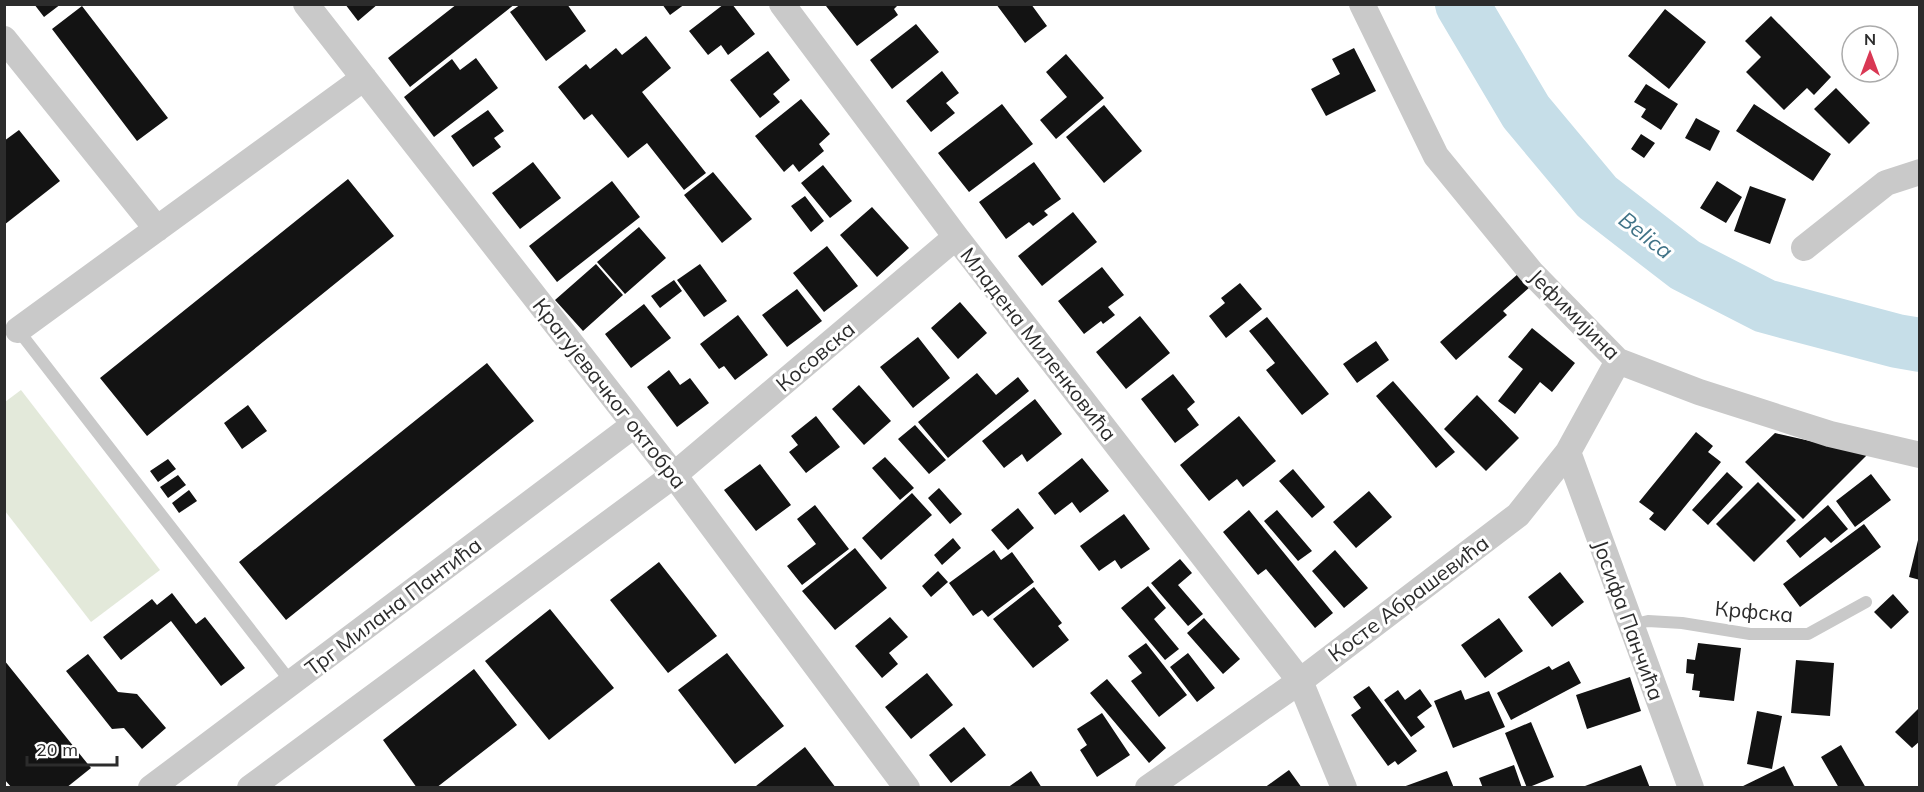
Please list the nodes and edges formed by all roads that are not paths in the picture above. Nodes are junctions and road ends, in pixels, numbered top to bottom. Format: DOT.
graph roads {
  1 [pos="306,4"];
  2 [pos="782,4"];
  3 [pos="1362,4"];
  4 [pos="8,49"];
  5 [pos="364,78"];
  6 [pos="1920,172"];
  7 [pos="157,229"];
  8 [pos="956,237"];
  9 [pos="1804,248"];
  10 [pos="18,330"];
  11 [pos="1618,361"];
  12 [pos="634,424"];
  13 [pos="1568,452"];
  14 [pos="1920,454"];
  15 [pos="674,475"];
  16 [pos="1866,602"];
  17 [pos="1631,625"];
  18 [pos="1300,681"];
  19 [pos="291,682"];
  20 [pos="151,788"];
  21 [pos="250,788"];
  22 [pos="907,788"];
  23 [pos="1148,788"];
  24 [pos="1344,788"];
  25 [pos="1691,788"];
  1 -- 5 [label="street, Крагујевачког октобра"];
  2 -- 8 [label="street, Младена Миленковића"];
  3 -- 11 [label="street, Јефимијина"];
  4 -- 7 [label="street"];
  5 -- 7 [label="street"];
  5 -- 12 [label="street, Крагујевачког октобра"];
  6 -- 9 [label="street"];
  7 -- 10 [label="street"];
  8 -- 15 [label="street, Косовска"];
  8 -- 18 [label="street, Младена Миленковића"];
  10 -- 19 [label="lane"];
  11 -- 13 [label="street, Косте Абрашевића"];
  11 -- 14 [label="street, Јефимијина"];
  12 -- 15 [label="street, Крагујевачког октобра"];
  12 -- 19 [label="street, Трг Милана Пантића"];
  13 -- 17 [label="street, Јосифа Панчића"];
  13 -- 18 [label="street, Косте Абрашевића"];
  15 -- 21 [label="street"];
  15 -- 22 [label="street, Крагујевачког октобра"];
  16 -- 17 [label="lane, Крфска"];
  17 -- 25 [label="street, Јосифа Панчића"];
  18 -- 23 [label="street, Косте Абрашевића"];
  18 -- 24 [label="street, Младена Миленковића"];
  19 -- 20 [label="street, Трг Милана Пантића"];
}
